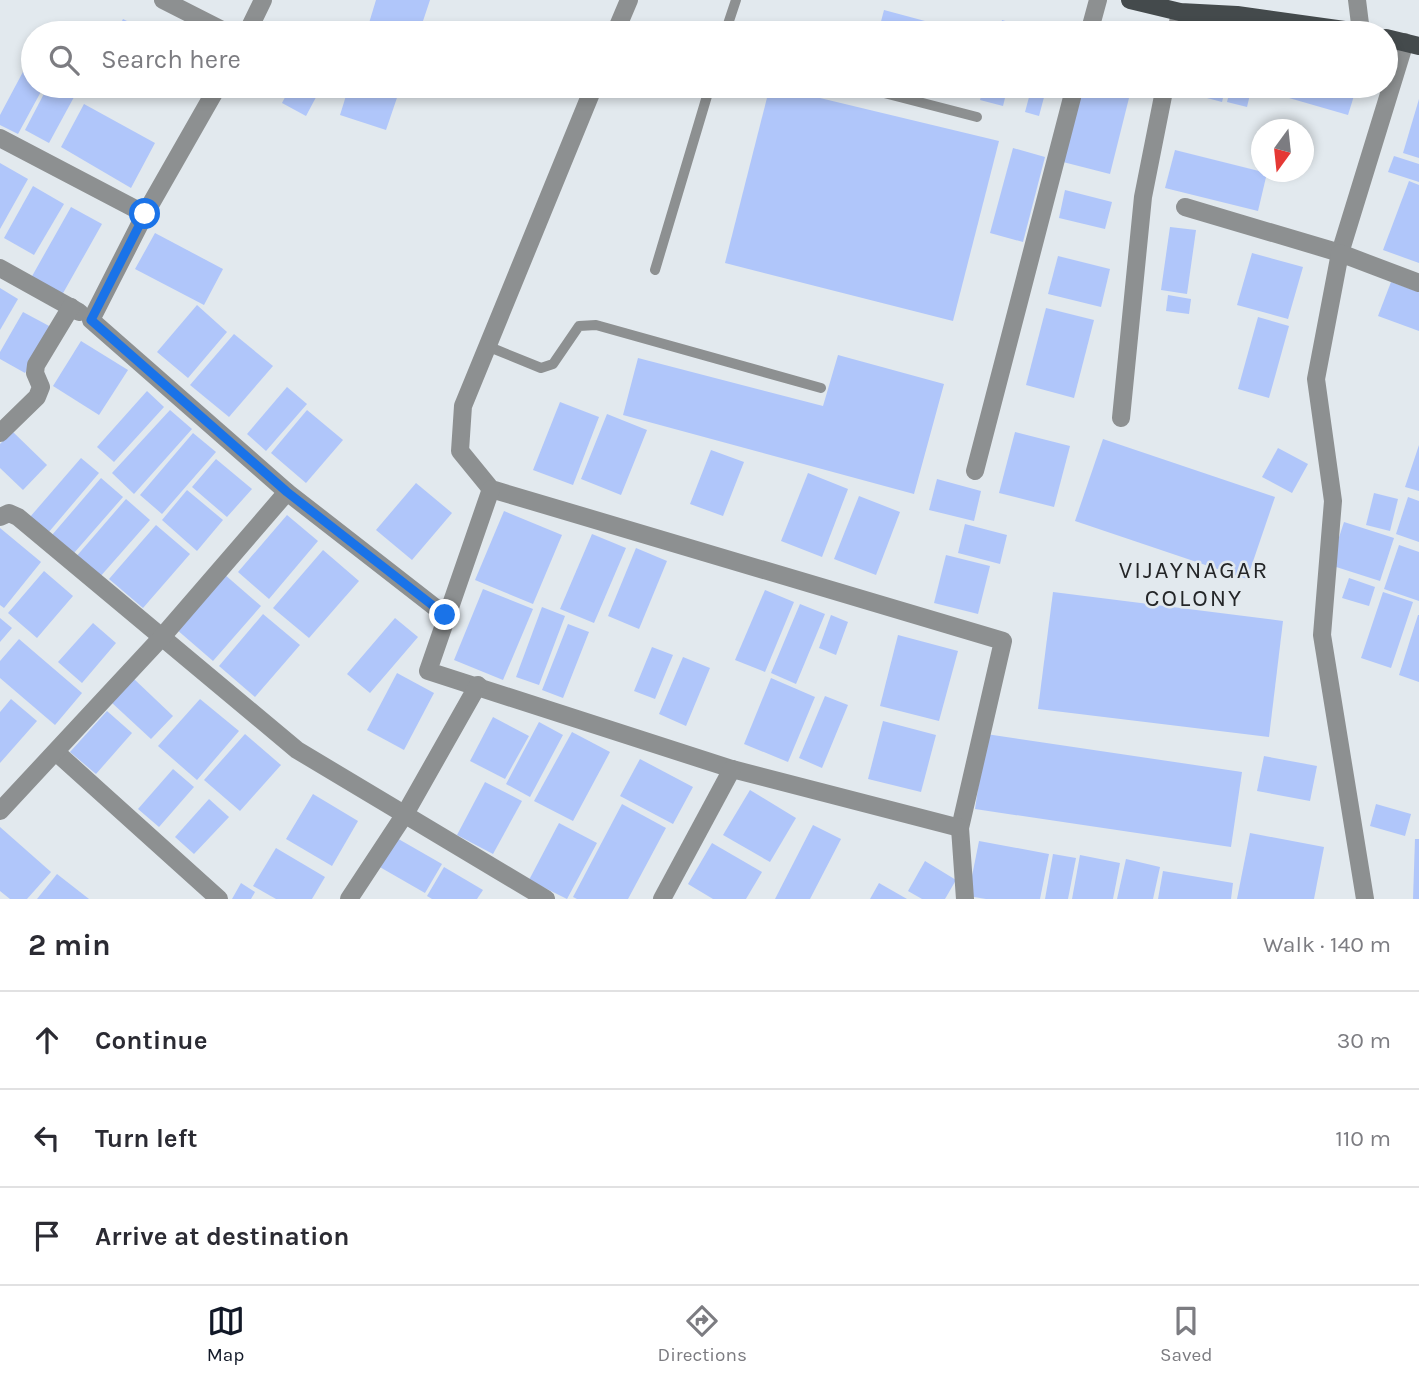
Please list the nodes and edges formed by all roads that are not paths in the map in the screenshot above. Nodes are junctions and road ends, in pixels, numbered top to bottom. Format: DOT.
graph roads {
  1 [pos="163,0"];
  2 [pos="263,0"];
  3 [pos="629,0"];
  4 [pos="736,0"];
  5 [pos="1098,0"];
  6 [pos="1130,0"];
  7 [pos="1209,0"];
  8 [pos="1357,0"];
  9 [pos="1180,12"];
  10 [pos="1237,16"];
  11 [pos="204,21"];
  12 [pos="253,21"];
  13 [pos="620,21"];
  14 [pos="730,21"];
  15 [pos="1092,21"];
  16 [pos="1178,21"];
  17 [pos="1274,21"];
  18 [pos="1361,21"];
  19 [pos="1412,44"];
  20 [pos="1398,84"];
  21 [pos="211,98"];
  22 [pos="589,98"];
  23 [pos="706,98"];
  24 [pos="903,98"];
  25 [pos="1072,98"];
  26 [pos="1163,98"];
  27 [pos="1393,98"];
  28 [pos="977,117"];
  29 [pos="0,138"];
  30 [pos="1185,207"];
  31 [pos="145,214"];
  32 [pos="1339,253"];
  33 [pos="0,268"];
  34 [pos="654,270"];
  35 [pos="1419,283"];
  36 [pos="71,307"];
  37 [pos="91,320"];
  38 [pos="486,346"];
  39 [pos="821,388"];
  40 [pos="1121,418"];
  41 [pos="0,433"];
  42 [pos="975,471"];
  43 [pos="491,489"];
  44 [pos="287,492"];
  45 [pos="3,511"];
  46 [pos="445,615"];
  47 [pos="161,638"];
  48 [pos="478,685"];
  49 [pos="57,753"];
  50 [pos="732,769"];
  51 [pos="3,804"];
  52 [pos="405,814"];
  53 [pos="960,828"];
  54 [pos="516,892"];
  55 [pos="219,899"];
  56 [pos="349,899"];
  57 [pos="546,899"];
  58 [pos="662,899"];
  59 [pos="965,899"];
  60 [pos="1365,899"];
  1 -- 11 [label="street"];
  2 -- 12 [label="street"];
  3 -- 13 [label="street"];
  4 -- 14 [label="lane"];
  5 -- 15 [label="street"];
  6 -- 9 [label="main road"];
  7 -- 10 [label="main road"];
  8 -- 18 [label="street"];
  9 -- 10 [label="main road"];
  9 -- 16 [label="street"];
  10 -- 17 [label="main road"];
  19 -- 20 [label="street"];
  21 -- 31 [label="street"];
  22 -- 38 [label="street"];
  23 -- 34 [label="lane"];
  24 -- 28 [label="lane"];
  25 -- 42 [label="street"];
  26 -- 40 [label="street"];
  27 -- 32 [label="street"];
  29 -- 31 [label="street"];
  30 -- 32 [label="street"];
  31 -- 37 [label="street"];
  32 -- 35 [label="street"];
  32 -- 60 [label="street"];
  33 -- 36 [label="street"];
  36 -- 37 [label="street"];
  36 -- 41 [label="street"];
  37 -- 44 [label="street"];
  38 -- 39 [label="lane"];
  38 -- 43 [label="street"];
  43 -- 46 [label="street"];
  43 -- 53 [label="street"];
  44 -- 46 [label="street"];
  44 -- 47 [label="street"];
  45 -- 47 [label="street"];
  46 -- 48 [label="street"];
  47 -- 49 [label="street"];
  47 -- 52 [label="street"];
  48 -- 50 [label="street"];
  48 -- 52 [label="street"];
  49 -- 51 [label="street"];
  49 -- 55 [label="street"];
  50 -- 53 [label="street"];
  50 -- 58 [label="street"];
  52 -- 54 [label="street"];
  52 -- 56 [label="street"];
  53 -- 59 [label="street"];
  54 -- 57 [label="street"];
}
